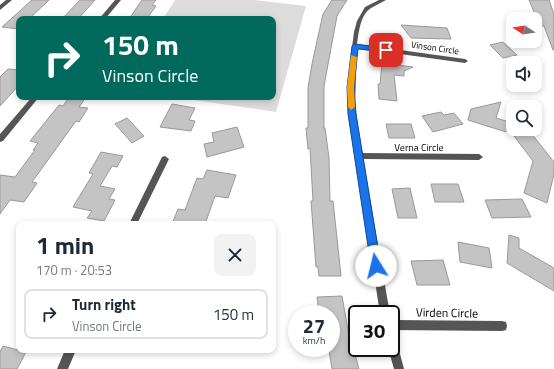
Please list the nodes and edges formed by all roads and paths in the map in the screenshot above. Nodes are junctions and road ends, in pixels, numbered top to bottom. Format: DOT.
graph roads {
  1 [pos="9,0"];
  2 [pos="118,0"];
  3 [pos="383,0"];
  4 [pos="0,8"];
  5 [pos="105,16"];
  6 [pos="355,46"];
  7 [pos="465,61"];
  8 [pos="33,100"];
  9 [pos="0,139"];
  10 [pos="359,156"];
  11 [pos="479,157"];
  12 [pos="164,159"];
  13 [pos="134,221"];
  14 [pos="384,305"];
  15 [pos="400,325"];
  16 [pos="502,326"];
  17 [pos="70,353"];
  18 [pos="396,357"];
  19 [pos="62,369"];
  20 [pos="399,369"];
  1 -- 4 [label="street"];
  2 -- 5 [label="street"];
  3 -- 6 [label="street"];
  6 -- 7 [label="street, Vinson Circle"];
  6 -- 10 [label="street"];
  8 -- 9 [label="street"];
  10 -- 11 [label="street, Verna Circle"];
  10 -- 14 [label="street"];
  12 -- 13 [label="street"];
  15 -- 16 [label="street, Virden Circle"];
  17 -- 19 [label="street"];
  18 -- 20 [label="street"];
}
